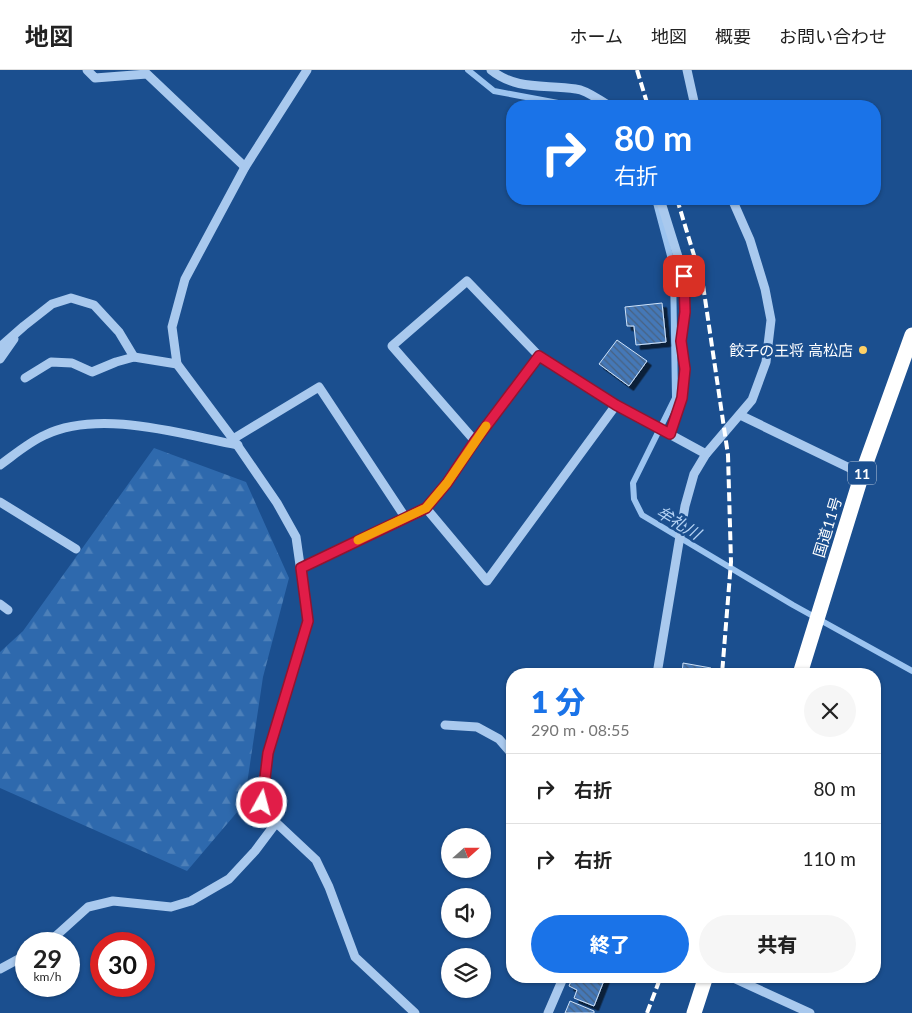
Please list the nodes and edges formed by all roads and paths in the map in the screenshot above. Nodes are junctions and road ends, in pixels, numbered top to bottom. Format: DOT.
graph roads {
  1 [pos="87,70"];
  2 [pos="307,70"];
  3 [pos="491,70"];
  4 [pos="687,70"];
  5 [pos="599,100"];
  6 [pos="694,100"];
  7 [pos="245,166"];
  8 [pos="662,205"];
  9 [pos="735,205"];
  10 [pos="24,326"];
  11 [pos="912,335"];
  12 [pos="0,347"];
  13 [pos="539,356"];
  14 [pos="134,357"];
  15 [pos="0,359"];
  16 [pos="177,364"];
  17 [pos="25,378"];
  18 [pos="616,405"];
  19 [pos="740,415"];
  20 [pos="668,433"];
  21 [pos="475,441"];
  22 [pos="235,442"];
  23 [pos="706,454"];
  24 [pos="0,465"];
  25 [pos="862,474"];
  26 [pos="0,502"];
  27 [pos="426,508"];
  28 [pos="405,517"];
  29 [pos="76,549"];
  30 [pos="301,568"];
  31 [pos="658,668"];
  32 [pos="802,668"];
  33 [pos="445,725"];
  34 [pos="506,747"];
  35 [pos="276,822"];
  36 [pos="60,932"];
  37 [pos="15,962"];
  38 [pos="0,969"];
  39 [pos="561,983"];
  40 [pos="704,983"];
  41 [pos="744,983"];
  42 [pos="415,1013"];
  43 [pos="548,1013"];
  44 [pos="694,1013"];
  45 [pos="810,1013"];
  1 -- 7 [label="street"];
  2 -- 7 [label="street"];
  3 -- 5 [label="street"];
  4 -- 6 [label="street"];
  7 -- 16 [label="street"];
  8 -- 20 [label="street"];
  9 -- 19 [label="street"];
  10 -- 12 [label="street"];
  10 -- 14 [label="street"];
  10 -- 15 [label="street"];
  11 -- 25 [label="highway, 国道11号 / 11"];
  13 -- 18 [label="street"];
  13 -- 21 [label="street"];
  13 -- 21 [label="street"];
  14 -- 16 [label="street"];
  14 -- 17 [label="street"];
  16 -- 22 [label="street"];
  18 -- 20 [label="street"];
  18 -- 27 [label="street"];
  19 -- 23 [label="street"];
  19 -- 25 [label="street"];
  20 -- 23 [label="street"];
  21 -- 27 [label="street"];
  22 -- 24 [label="street"];
  22 -- 28 [label="street"];
  22 -- 30 [label="street"];
  23 -- 31 [label="street"];
  25 -- 32 [label="highway, 国道11号 / 11"];
  26 -- 29 [label="street"];
  27 -- 28 [label="street"];
  28 -- 30 [label="street"];
  30 -- 35 [label="street"];
  33 -- 34 [label="street"];
  35 -- 36 [label="street"];
  35 -- 42 [label="street"];
  37 -- 38 [label="street"];
  39 -- 43 [label="street"];
  40 -- 44 [label="highway"];
  41 -- 45 [label="street"];
}
